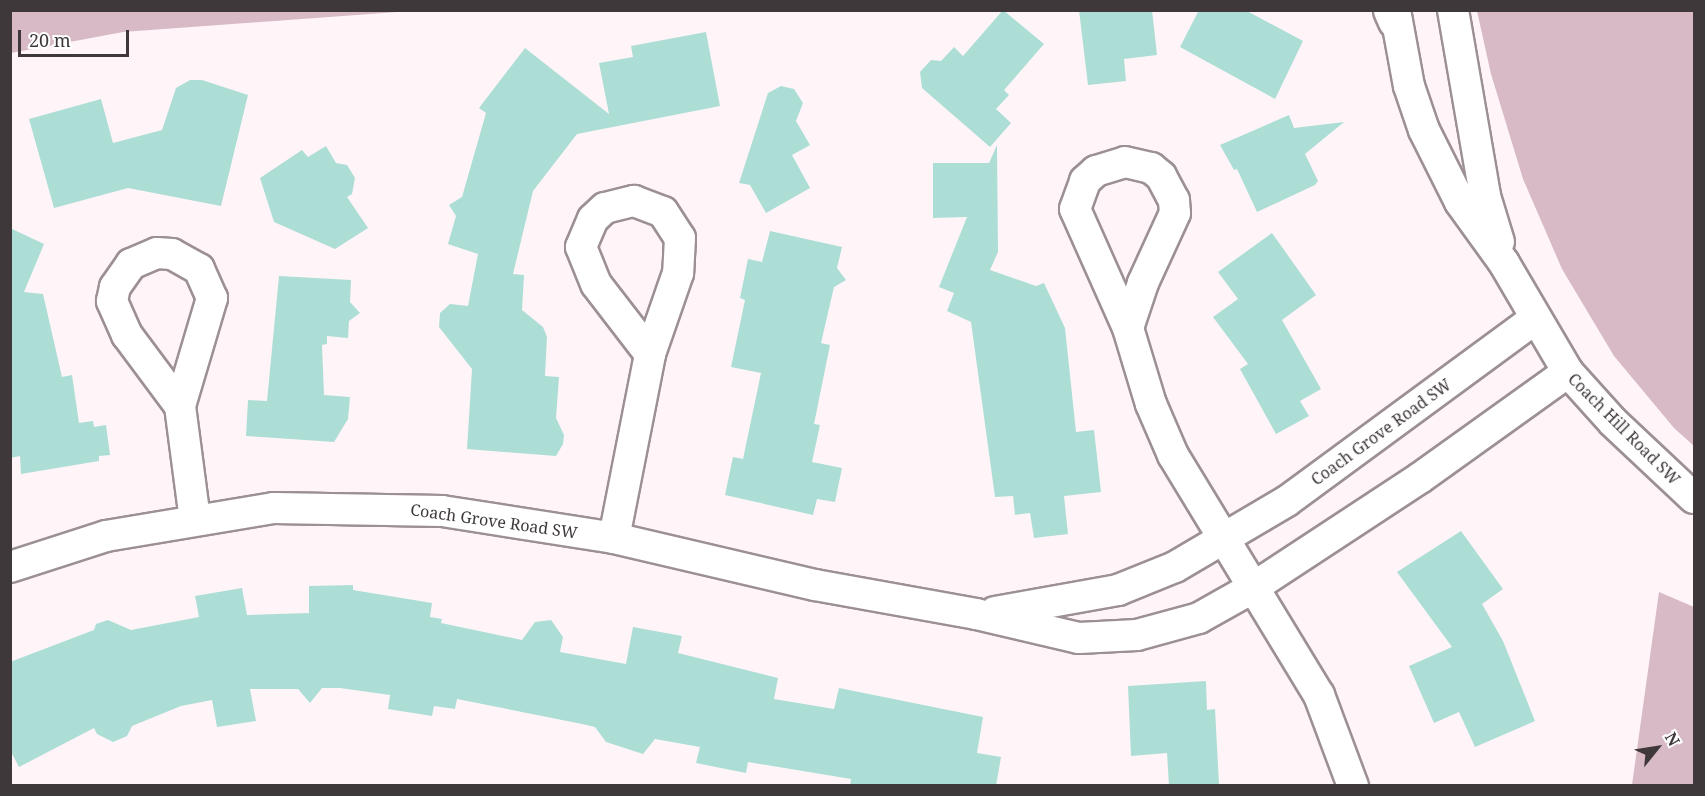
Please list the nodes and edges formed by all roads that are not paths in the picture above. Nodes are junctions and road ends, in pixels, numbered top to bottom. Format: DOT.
graph roads {
  1 [pos="1453,10"];
  2 [pos="1393,14"];
  3 [pos="1504,263"];
  4 [pos="1535,319"];
  5 [pos="1128,328"];
  6 [pos="650,354"];
  7 [pos="1568,372"];
  8 [pos="180,406"];
  9 [pos="1695,498"];
  10 [pos="195,520"];
  11 [pos="614,538"];
  12 [pos="1224,540"];
  13 [pos="10,567"];
  14 [pos="1254,587"];
  15 [pos="976,614"];
  16 [pos="1353,786"];
  1 -- 3 [label="street, Coach Hill Road SW"];
  2 -- 3 [label="street, Coach Hill Road SW"];
  3 -- 4 [label="street, Coach Hill Road SW"];
  4 -- 7 [label="street, Coach Hill Road SW"];
  4 -- 12 [label="street, Coach Grove Road SW"];
  5 -- 5 [label="street"];
  5 -- 12 [label="street"];
  6 -- 6 [label="street"];
  6 -- 11 [label="street"];
  7 -- 9 [label="street, Coach Hill Road SW"];
  7 -- 14 [label="street, Coach Grove Road SW"];
  8 -- 8 [label="street"];
  8 -- 10 [label="street"];
  10 -- 11 [label="street, Coach Grove Road SW"];
  10 -- 13 [label="street, Coach Grove Road SW"];
  11 -- 15 [label="street, Coach Grove Road SW"];
  12 -- 14 [label="street"];
  12 -- 15 [label="street, Coach Grove Road SW"];
  14 -- 15 [label="street, Coach Grove Road SW"];
  14 -- 16 [label="street"];
}
